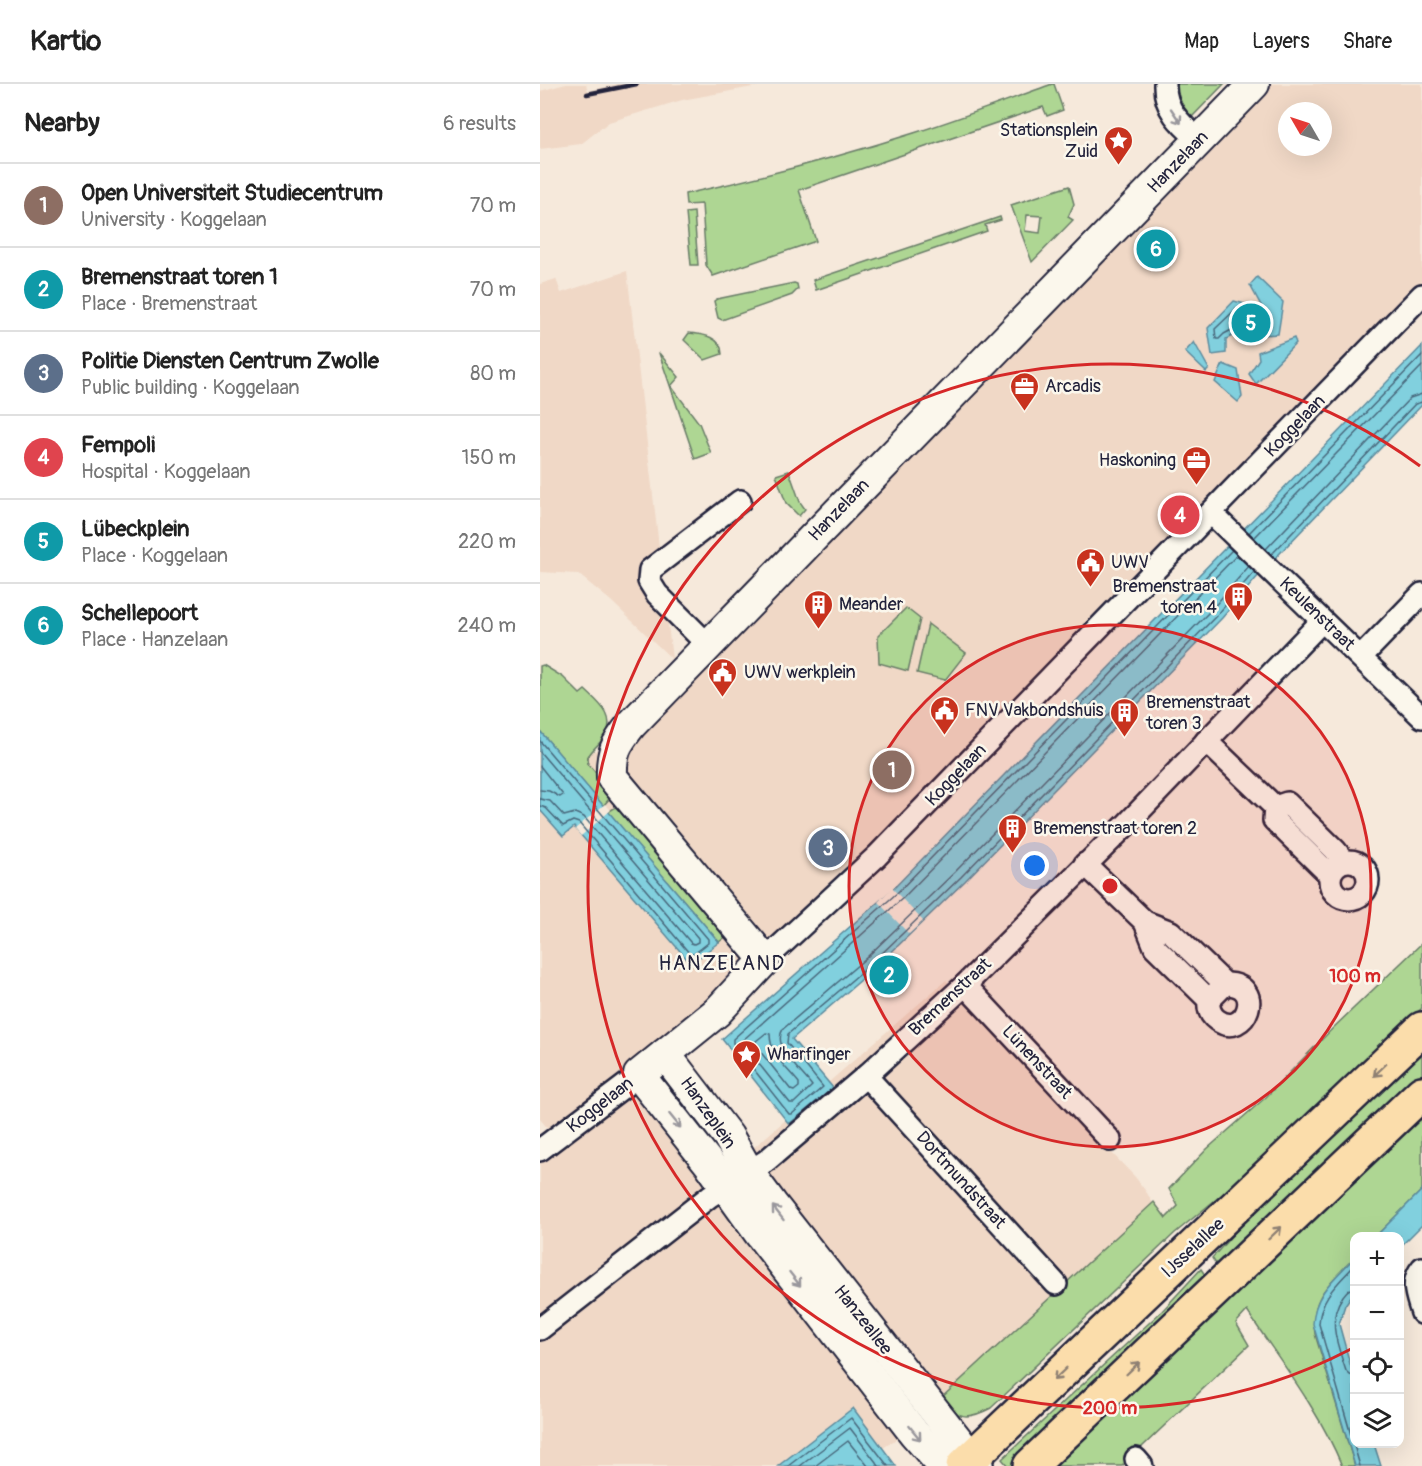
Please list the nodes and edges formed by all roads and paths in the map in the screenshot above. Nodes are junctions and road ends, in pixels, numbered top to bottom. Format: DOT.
graph roads {
  1 [pos="1165,84"];
  2 [pos="1254,84"];
  3 [pos="1199,140"];
  4 [pos="1422,295"];
  5 [pos="740,501"];
  6 [pos="1211,513"];
  7 [pos="1422,594"];
  8 [pos="1322,621"];
  9 [pos="708,646"];
  10 [pos="1361,657"];
  11 [pos="1422,717"];
  12 [pos="1206,741"];
  13 [pos="1085,864"];
  14 [pos="1337,868"];
  15 [pos="1145,922"];
  16 [pos="765,960"];
  17 [pos="1225,984"];
  18 [pos="965,985"];
  19 [pos="1209,1000"];
  20 [pos="1422,1029"];
  21 [pos="665,1054"];
  22 [pos="639,1075"];
  23 [pos="866,1076"];
  24 [pos="1422,1093"];
  25 [pos="1110,1140"];
  26 [pos="543,1142"];
  27 [pos="738,1179"];
  28 [pos="1422,1268"];
  29 [pos="1056,1284"];
  30 [pos="1422,1314"];
  31 [pos="540,1329"];
  32 [pos="964,1464"];
  33 [pos="1030,1466"];
  1 -- 3 [label="street, one-way"];
  2 -- 3 [label="street, Hanzelaan"];
  3 -- 9 [label="street, Hanzelaan"];
  4 -- 6 [label="street, Koggelaan"];
  5 -- 9 [label="street"];
  6 -- 8 [label="street, Keulenstraat"];
  6 -- 16 [label="street, Koggelaan"];
  7 -- 10 [label="street"];
  8 -- 10 [label="street, Keulenstraat"];
  8 -- 12 [label="street, Bremenstraat"];
  9 -- 16 [label="street, Hanzelaan"];
  10 -- 11 [label="street, Keulenstraat"];
  12 -- 13 [label="street, Bremenstraat"];
  12 -- 14 [label="street"];
  13 -- 15 [label="street"];
  13 -- 18 [label="street, Bremenstraat"];
  15 -- 17 [label="street"];
  15 -- 19 [label="street"];
  16 -- 21 [label="street, Koggelaan"];
  17 -- 19 [label="street"];
  17 -- 19 [label="street"];
  18 -- 23 [label="street, Bremenstraat"];
  18 -- 25 [label="street, Lünenstraat"];
  20 -- 32 [label="main road, IJsselallee, one-way"];
  21 -- 22 [label="street, Koggelaan"];
  21 -- 27 [label="street, Hanzeplein"];
  22 -- 26 [label="street, Koggelaan"];
  22 -- 27 [label="street, Hanzeplein, one-way"];
  23 -- 27 [label="street, Bremenstraat"];
  23 -- 29 [label="street, Dortmundstraat"];
  33 -- 24 [label="main road, one-way"];
  27 -- 31 [label="street, Bremenstraat"];
  27 -- 32 [label="street, Hanzeallee"];
  28 -- 30 [label="street"];
}
